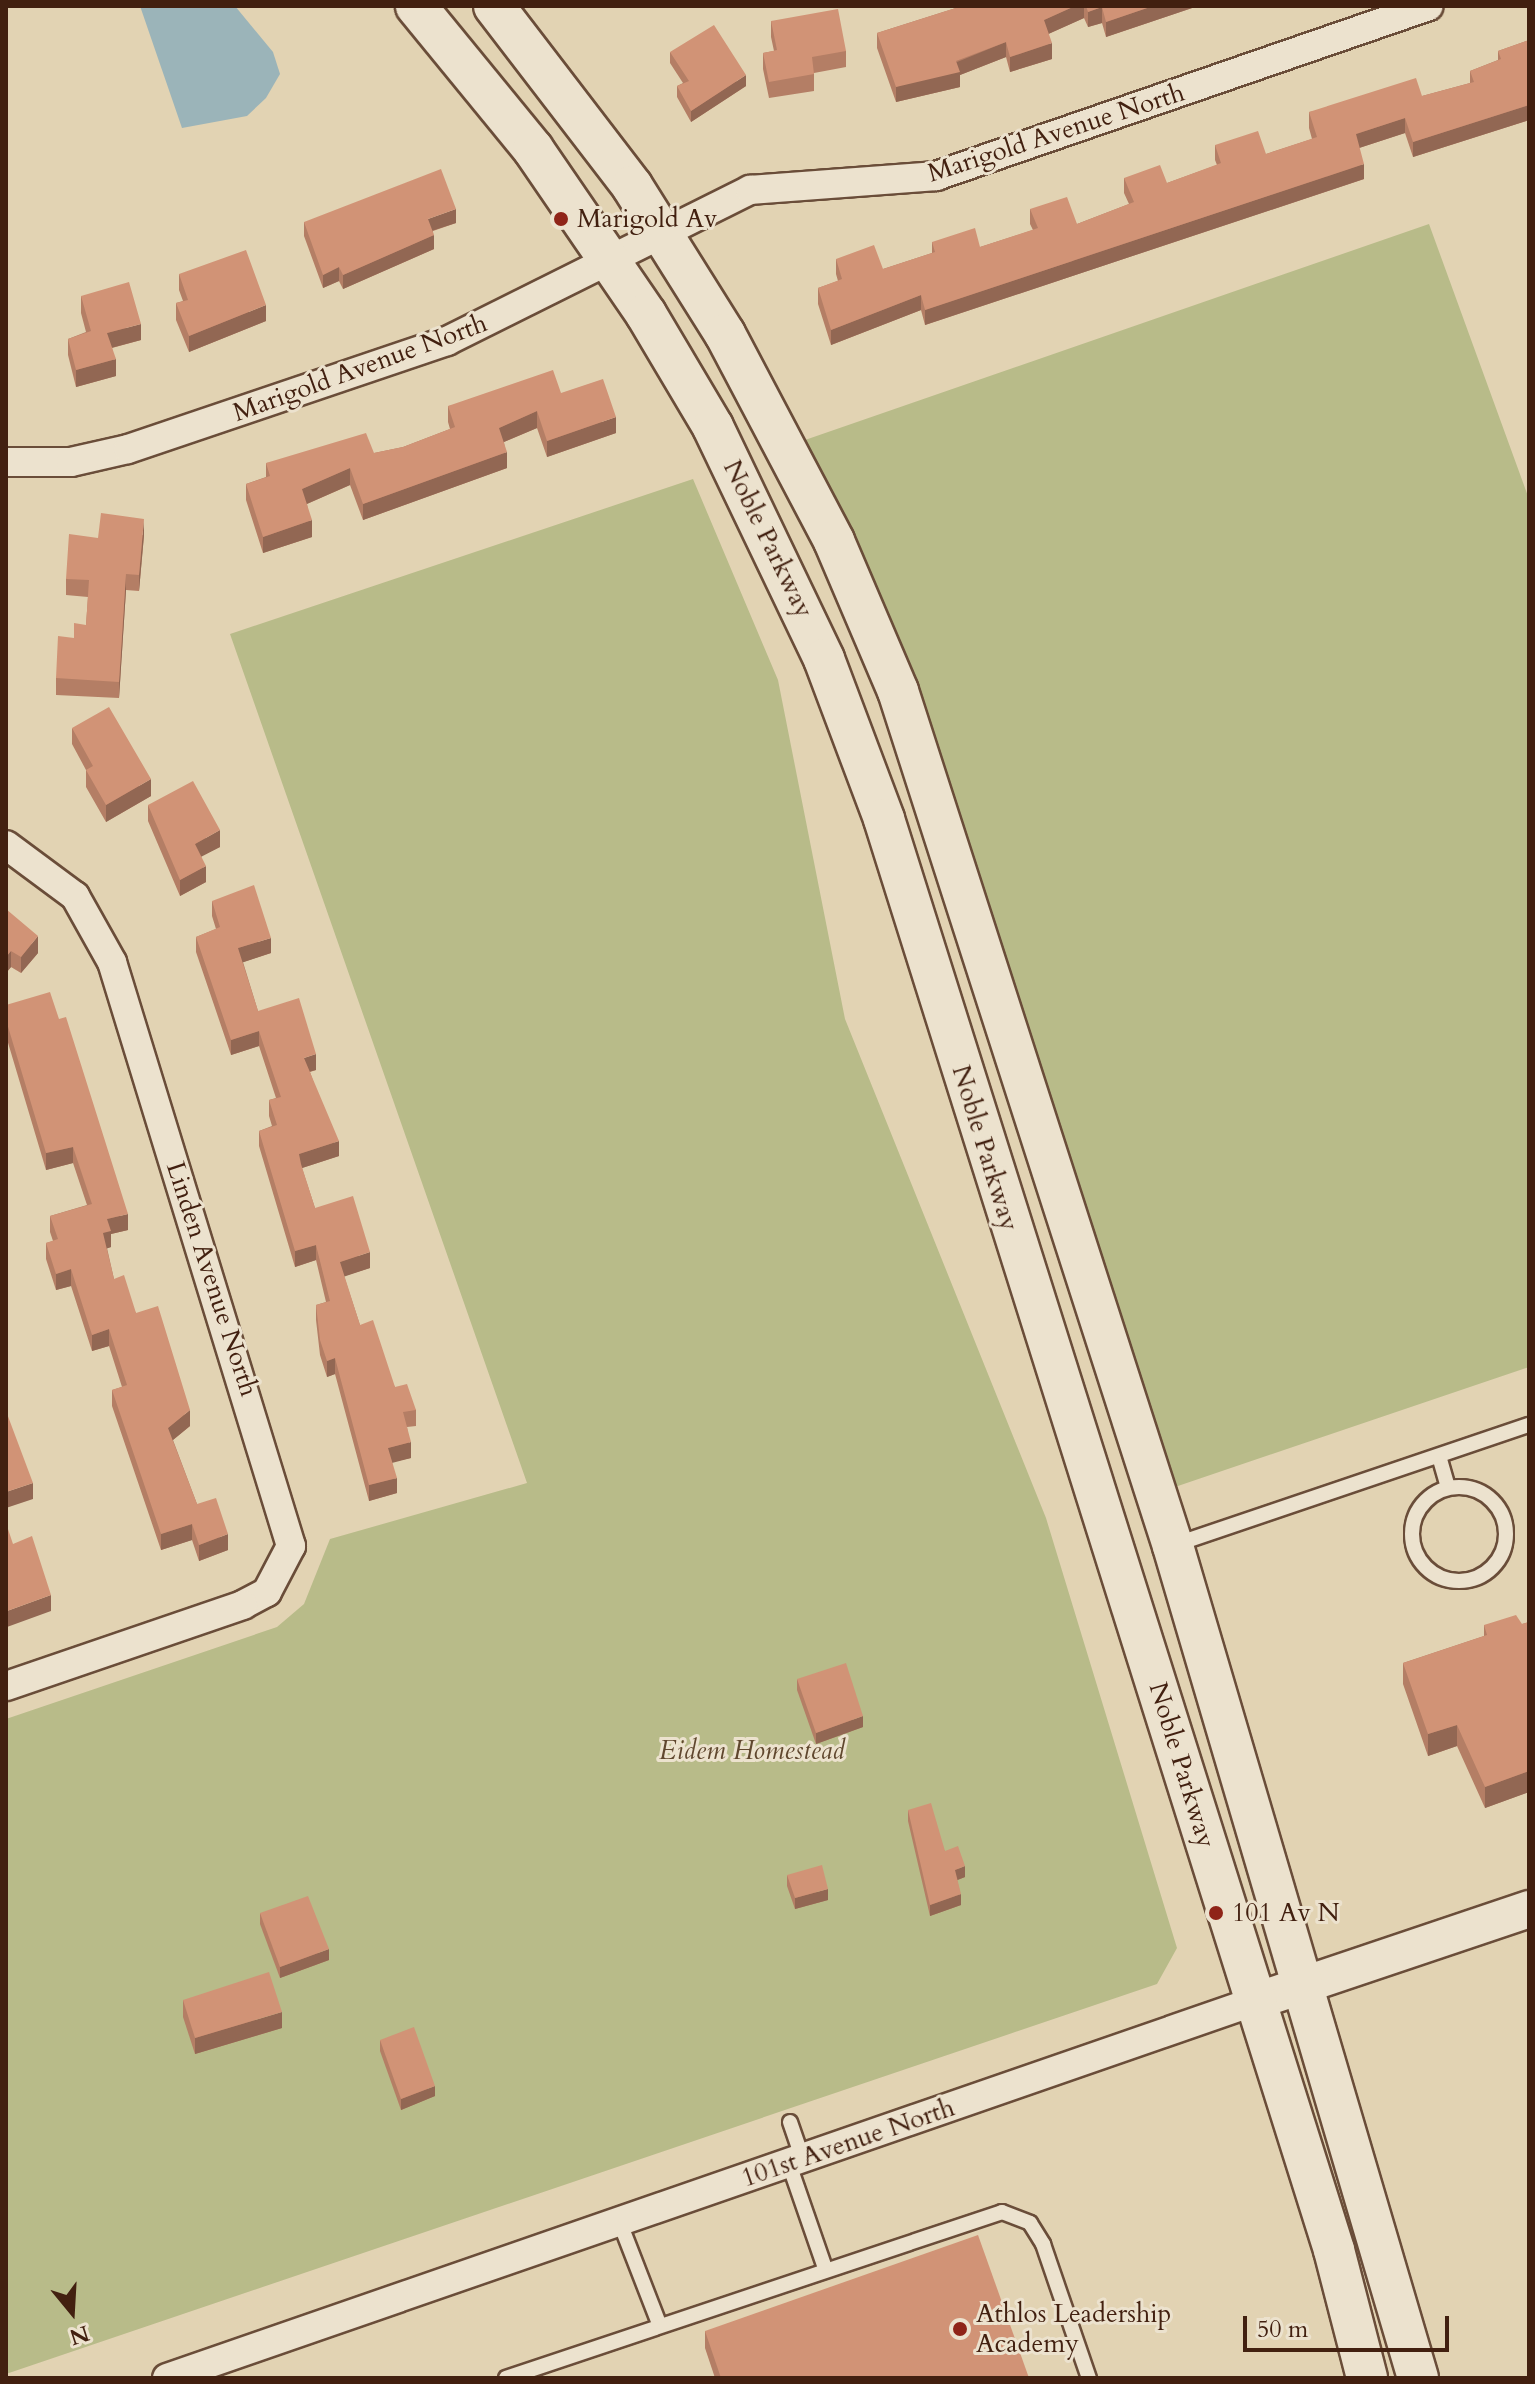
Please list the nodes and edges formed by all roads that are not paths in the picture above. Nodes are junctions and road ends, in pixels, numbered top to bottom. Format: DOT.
graph roads {
  1 [pos="416,6"];
  2 [pos="494,6"];
  3 [pos="1429,6"];
  4 [pos="664,234"];
  5 [pos="612,261"];
  6 [pos="6,462"];
  7 [pos="6,845"];
  8 [pos="1529,1425"];
  9 [pos="1439,1456"];
  10 [pos="1448,1487"];
  11 [pos="1173,1546"];
  12 [pos="6,1686"];
  13 [pos="1529,1909"];
  14 [pos="1305,1983"];
  15 [pos="1256,2001"];
  16 [pos="790,2122"];
  17 [pos="796,2162"];
  18 [pos="620,2223"];
  19 [pos="825,2268"];
  20 [pos="660,2326"];
  21 [pos="167,2378"];
  22 [pos="506,2378"];
  23 [pos="1089,2378"];
  24 [pos="1367,2378"];
  25 [pos="1418,2378"];
  1 -- 5 [label="main road, Noble Parkway"];
  2 -- 4 [label="main road"];
  3 -- 4 [label="street, Marigold Avenue North"];
  4 -- 5 [label="street, Marigold Avenue North"];
  4 -- 11 [label="main road"];
  5 -- 6 [label="street, Marigold Avenue North"];
  5 -- 15 [label="main road, Noble Parkway"];
  7 -- 12 [label="street, Linden Avenue North"];
  8 -- 9 [label="lane"];
  9 -- 10 [label="lane"];
  9 -- 11 [label="lane"];
  10 -- 10 [label="lane"];
  11 -- 14 [label="main road"];
  13 -- 14 [label="street, 101st Avenue North"];
  14 -- 15 [label="street, 101st Avenue North"];
  14 -- 25 [label="main road"];
  15 -- 17 [label="street, 101st Avenue North"];
  15 -- 24 [label="main road, Noble Parkway"];
  16 -- 17 [label="lane"];
  17 -- 18 [label="street, 101st Avenue North"];
  17 -- 19 [label="lane"];
  18 -- 20 [label="lane"];
  18 -- 21 [label="street, 101st Avenue North"];
  19 -- 20 [label="lane"];
  19 -- 23 [label="lane"];
  20 -- 22 [label="lane"];
}
